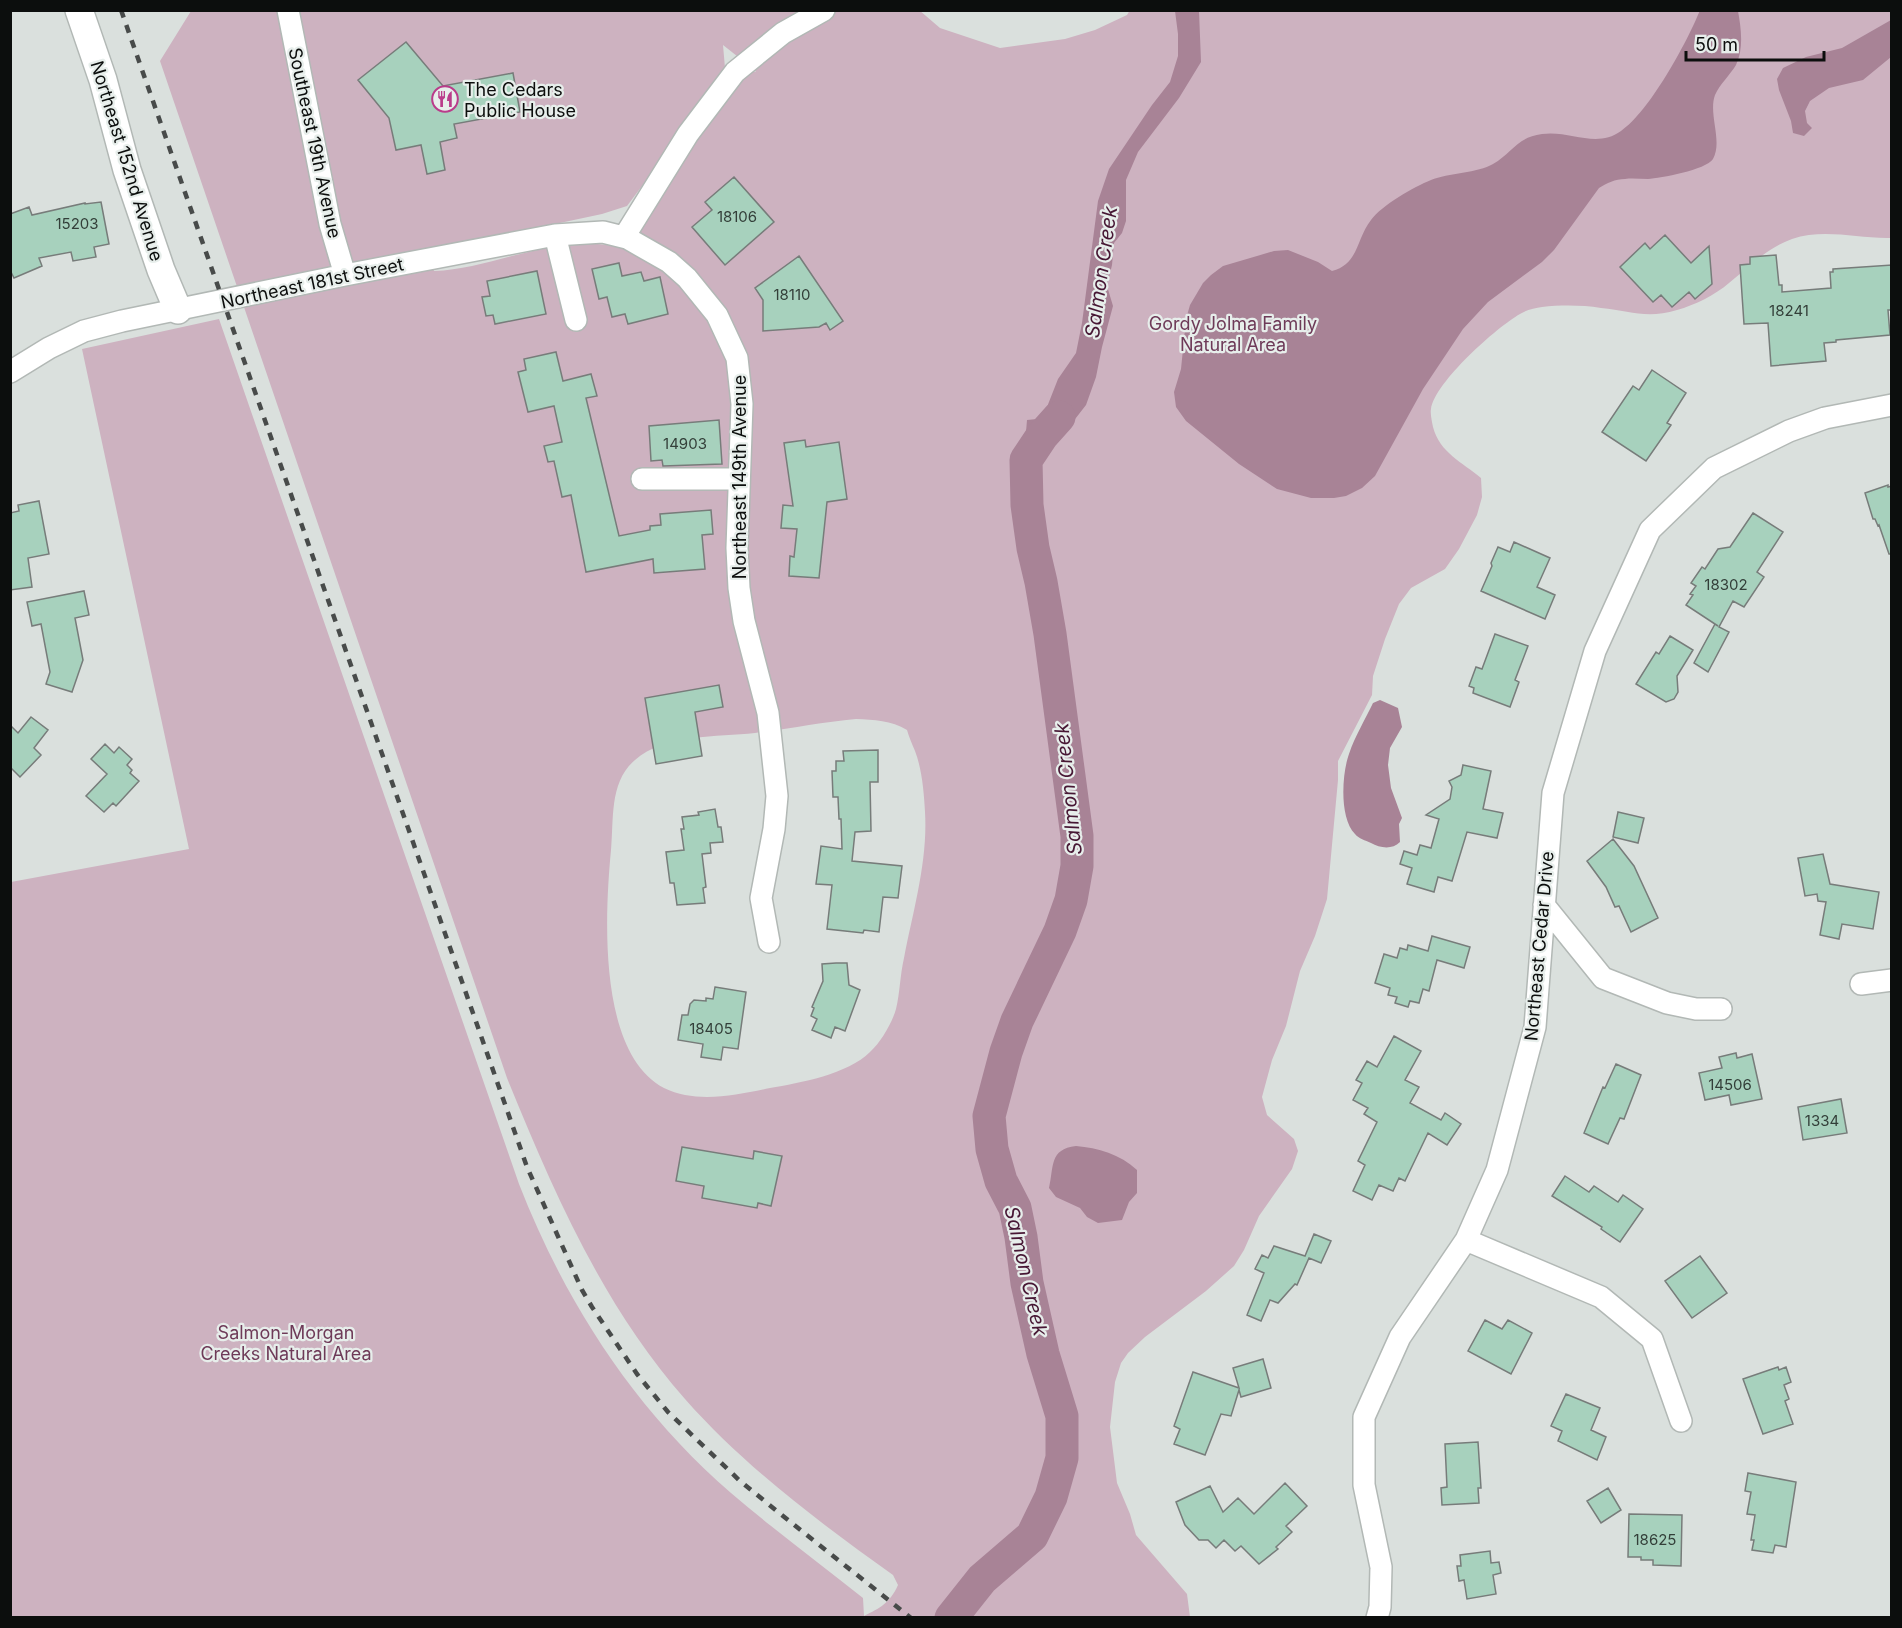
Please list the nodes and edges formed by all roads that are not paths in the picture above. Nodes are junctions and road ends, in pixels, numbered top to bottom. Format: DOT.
graph roads {
  1 [pos="79,10"];
  2 [pos="288,10"];
  3 [pos="824,10"];
  4 [pos="555,235"];
  5 [pos="624,237"];
  6 [pos="345,275"];
  7 [pos="178,310"];
  8 [pos="576,320"];
  9 [pos="10,372"];
  10 [pos="1892,405"];
  11 [pos="642,479"];
  12 [pos="739,479"];
  13 [pos="1544,905"];
  14 [pos="769,942"];
  15 [pos="1892,980"];
  16 [pos="1861,984"];
  17 [pos="1721,1008"];
  18 [pos="1466,1240"];
  19 [pos="1681,1421"];
  20 [pos="1377,1617"];
  1 -- 7 [label="street, Northeast 152nd Avenue"];
  2 -- 6 [label="street, Southeast 19th Avenue"];
  3 -- 5 [label="street"];
  4 -- 5 [label="street, Northeast 181st Street"];
  4 -- 6 [label="street, Northeast 181st Street"];
  4 -- 8 [label="street"];
  5 -- 12 [label="street, Northeast 149th Avenue"];
  6 -- 7 [label="street, Northeast 181st Street"];
  7 -- 9 [label="street, Northeast 181st Street"];
  10 -- 13 [label="street, Northeast Cedar Drive"];
  11 -- 12 [label="street"];
  12 -- 14 [label="street, Northeast 149th Avenue"];
  13 -- 17 [label="street"];
  13 -- 18 [label="street, Northeast Cedar Drive"];
  15 -- 16 [label="street"];
  18 -- 19 [label="street"];
  18 -- 20 [label="street, Northeast Cedar Drive"];
}
